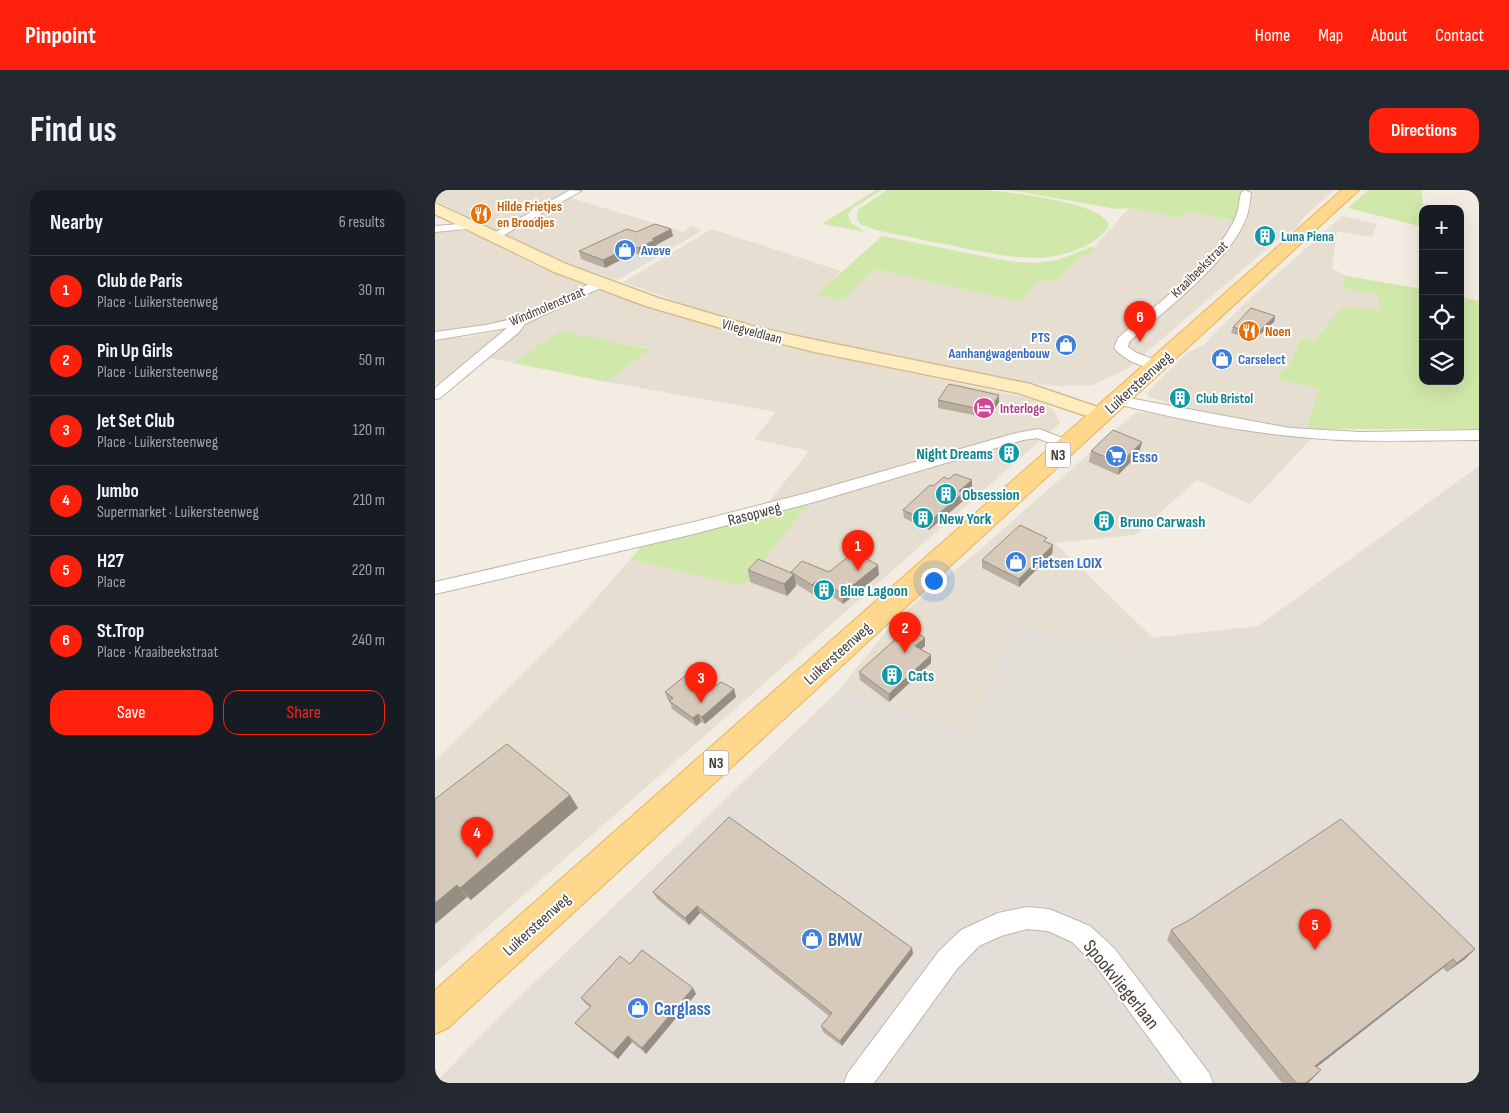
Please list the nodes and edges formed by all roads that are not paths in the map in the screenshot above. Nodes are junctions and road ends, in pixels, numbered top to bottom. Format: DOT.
graph roads {
  1 [pos="1351,190"];
  2 [pos="576,191"];
  3 [pos="1246,193"];
  4 [pos="435,208"];
  5 [pos="472,226"];
  6 [pos="435,229"];
  7 [pos="493,237"];
  8 [pos="600,283"];
  9 [pos="520,321"];
  10 [pos="435,336"];
  11 [pos="1156,365"];
  12 [pos="435,395"];
  13 [pos="1110,407"];
  14 [pos="1479,435"];
  15 [pos="1069,445"];
  16 [pos="435,588"];
  17 [pos="435,1015"];
  18 [pos="858,1083"];
  19 [pos="1199,1083"];
  1 -- 11 [label="main road, Luikersteenweg / N3"];
  2 -- 7 [label="street"];
  3 -- 11 [label="street, Kraaibeekstraat"];
  4 -- 5 [label="main road, Vliegveldlaan"];
  5 -- 6 [label="street"];
  5 -- 7 [label="main road, Vliegveldlaan"];
  7 -- 8 [label="main road, Vliegveldlaan"];
  8 -- 9 [label="street, Windmolenstraat"];
  8 -- 13 [label="main road, Vliegveldlaan"];
  9 -- 10 [label="street, Windmolenstraat"];
  9 -- 12 [label="street"];
  11 -- 13 [label="main road, Luikersteenweg / N3"];
  13 -- 14 [label="street"];
  13 -- 15 [label="main road, Luikersteenweg / N3"];
  15 -- 16 [label="street, Rasopweg"];
  15 -- 17 [label="main road, Luikersteenweg / N3"];
  18 -- 19 [label="street, Spookvliegerlaan"];
}
